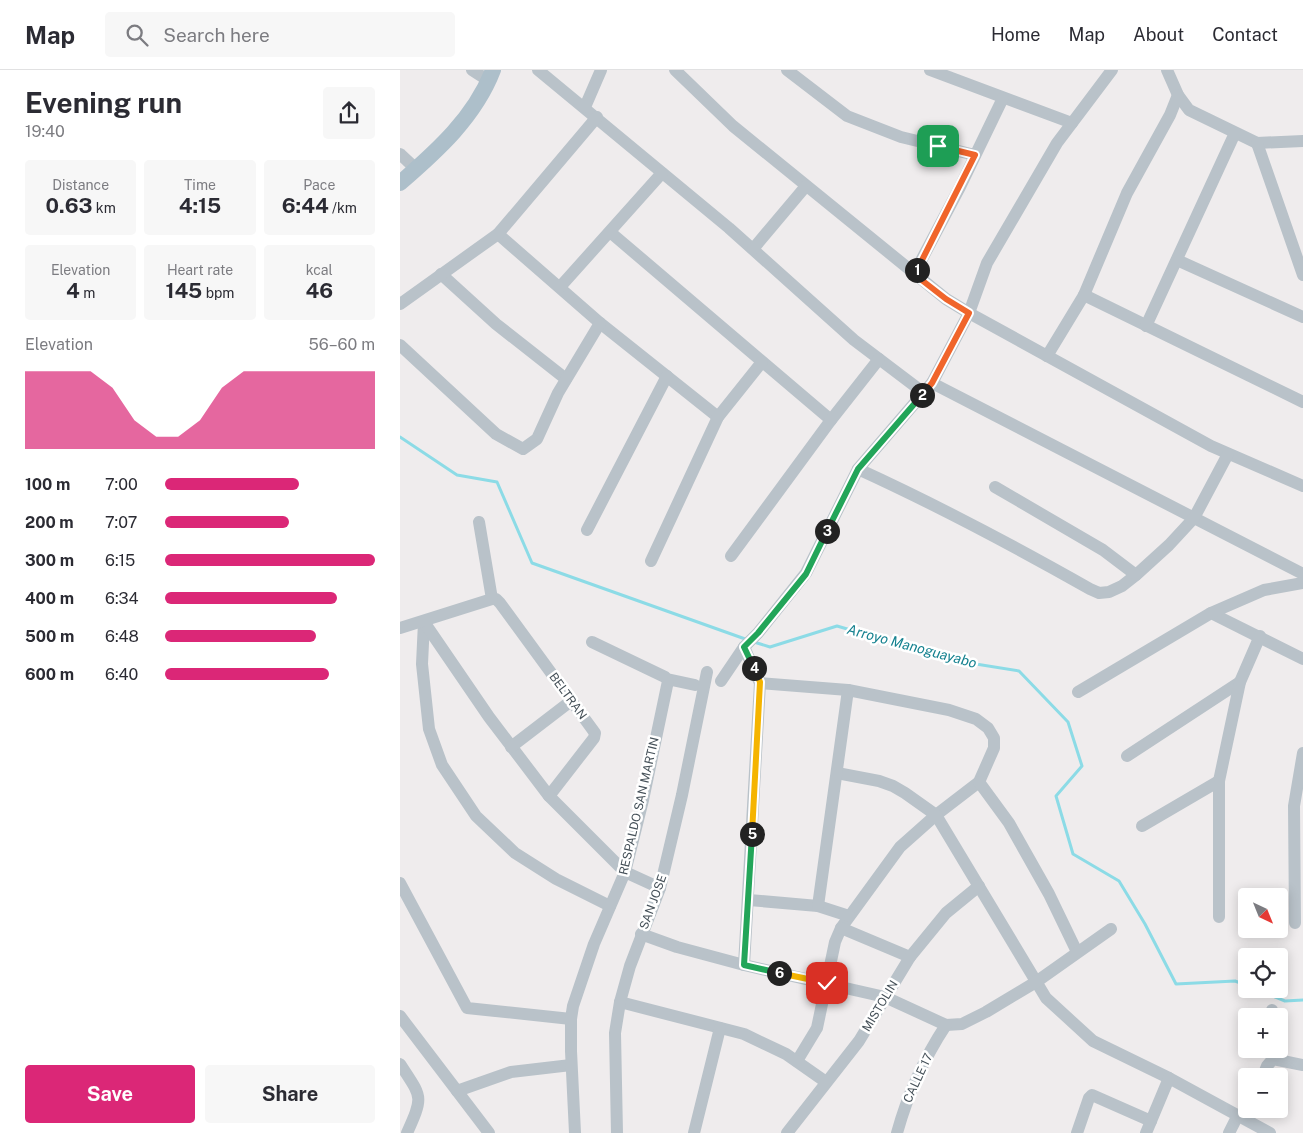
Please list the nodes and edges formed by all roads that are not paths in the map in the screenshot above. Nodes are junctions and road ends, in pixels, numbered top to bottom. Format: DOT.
graph roads {
  1 [pos="472,70"];
  2 [pos="538,70"];
  3 [pos="601,70"];
  4 [pos="675,70"];
  5 [pos="788,70"];
  6 [pos="930,70"];
  7 [pos="1112,70"];
  8 [pos="1167,70"];
  9 [pos="491,75"];
  10 [pos="1178,95"];
  11 [pos="1003,98"];
  12 [pos="585,107"];
  13 [pos="597,118"];
  14 [pos="1072,123"];
  15 [pos="1235,133"];
  16 [pos="1303,141"];
  17 [pos="1257,143"];
  18 [pos="400,154"];
  19 [pos="975,155"];
  20 [pos="416,169"];
  21 [pos="662,173"];
  22 [pos="400,183"];
  23 [pos="806,186"];
  24 [pos="610,232"];
  25 [pos="498,234"];
  26 [pos="753,249"];
  27 [pos="1176,260"];
  28 [pos="441,274"];
  29 [pos="914,274"];
  30 [pos="1303,275"];
  31 [pos="560,287"];
  32 [pos="1084,295"];
  33 [pos="400,304"];
  34 [pos="969,313"];
  35 [pos="1303,317"];
  36 [pos="600,323"];
  37 [pos="1146,326"];
  38 [pos="400,345"];
  39 [pos="1047,356"];
  40 [pos="879,359"];
  41 [pos="762,362"];
  42 [pos="667,376"];
  43 [pos="566,379"];
  44 [pos="928,388"];
  45 [pos="1303,402"];
  46 [pos="718,417"];
  47 [pos="831,420"];
  48 [pos="1228,454"];
  49 [pos="858,469"];
  50 [pos="1303,486"];
  51 [pos="995,487"];
  52 [pos="1194,518"];
  53 [pos="478,522"];
  54 [pos="587,530"];
  55 [pos="731,556"];
  56 [pos="651,561"];
  57 [pos="1303,574"];
  58 [pos="1136,575"];
  59 [pos="1303,583"];
  60 [pos="492,599"];
  61 [pos="1212,612"];
  62 [pos="424,622"];
  63 [pos="400,628"];
  64 [pos="1260,636"];
  65 [pos="592,642"];
  66 [pos="744,647"];
  67 [pos="1303,659"];
  68 [pos="707,672"];
  69 [pos="667,680"];
  70 [pos="721,681"];
  71 [pos="760,682"];
  72 [pos="1240,682"];
  73 [pos="694,685"];
  74 [pos="848,690"];
  75 [pos="1078,692"];
  76 [pos="571,701"];
  77 [pos="511,747"];
  78 [pos="1303,753"];
  79 [pos="1127,756"];
  80 [pos="837,772"];
  81 [pos="1219,781"];
  82 [pos="979,782"];
  83 [pos="550,796"];
  84 [pos="936,815"];
  85 [pos="1142,826"];
  86 [pos="625,872"];
  87 [pos="400,883"];
  88 [pos="979,886"];
  89 [pos="660,888"];
  90 [pos="749,900"];
  91 [pos="610,906"];
  92 [pos="818,906"];
  93 [pos="849,916"];
  94 [pos="1220,917"];
  95 [pos="1295,923"];
  96 [pos="841,928"];
  97 [pos="1111,929"];
  98 [pos="641,934"];
  99 [pos="1077,952"];
  100 [pos="910,957"];
  101 [pos="744,965"];
  102 [pos="1036,982"];
  103 [pos="827,983"];
  104 [pos="885,997"];
  105 [pos="620,1002"];
  106 [pos="400,1016"];
  107 [pos="571,1019"];
  108 [pos="946,1025"];
  109 [pos="720,1028"];
  110 [pos="1274,1058"];
  111 [pos="797,1061"];
  112 [pos="400,1064"];
  113 [pos="571,1065"];
  114 [pos="1303,1066"];
  115 [pos="1169,1078"];
  116 [pos="826,1082"];
  117 [pos="458,1091"];
  118 [pos="1238,1115"];
  119 [pos="1243,1118"];
  120 [pos="1148,1127"];
  121 [pos="407,1133"];
  122 [pos="489,1133"];
  123 [pos="575,1133"];
  124 [pos="617,1133"];
  125 [pos="694,1133"];
  126 [pos="787,1133"];
  127 [pos="897,1133"];
  128 [pos="1077,1133"];
  129 [pos="1229,1133"];
  130 [pos="1270,1133"];
  1 -- 9 [label="street"];
  2 -- 12 [label="street"];
  3 -- 12 [label="street"];
  4 -- 23 [label="street"];
  5 -- 19 [label="street"];
  6 -- 11 [label="street"];
  7 -- 14 [label="street"];
  8 -- 10 [label="street"];
  9 -- 20 [label="main road"];
  10 -- 15 [label="street"];
  10 -- 32 [label="street"];
  11 -- 14 [label="street"];
  11 -- 19 [label="street"];
  12 -- 13 [label="street"];
  13 -- 21 [label="street"];
  13 -- 25 [label="street"];
  14 -- 34 [label="street"];
  15 -- 17 [label="street"];
  15 -- 27 [label="street"];
  16 -- 17 [label="street"];
  17 -- 30 [label="street"];
  18 -- 20 [label="street"];
  19 -- 29 [label="street"];
  20 -- 22 [label="main road"];
  21 -- 24 [label="street"];
  21 -- 26 [label="street"];
  23 -- 26 [label="street"];
  23 -- 29 [label="street"];
  24 -- 31 [label="street"];
  24 -- 41 [label="street"];
  25 -- 28 [label="street"];
  25 -- 31 [label="street"];
  26 -- 40 [label="street"];
  27 -- 35 [label="street"];
  27 -- 37 [label="street"];
  28 -- 33 [label="street"];
  28 -- 43 [label="street"];
  29 -- 34 [label="street"];
  31 -- 36 [label="street"];
  32 -- 37 [label="street"];
  32 -- 39 [label="street"];
  34 -- 39 [label="street"];
  34 -- 44 [label="street"];
  36 -- 42 [label="street"];
  36 -- 43 [label="street"];
  37 -- 45 [label="street"];
  38 -- 43 [label="street"];
  39 -- 48 [label="street"];
  40 -- 44 [label="street"];
  40 -- 47 [label="street"];
  41 -- 46 [label="street"];
  41 -- 47 [label="street"];
  42 -- 46 [label="street"];
  42 -- 54 [label="street"];
  44 -- 49 [label="street"];
  44 -- 52 [label="street"];
  46 -- 56 [label="street"];
  47 -- 55 [label="street"];
  48 -- 50 [label="street"];
  48 -- 52 [label="street"];
  49 -- 58 [label="street"];
  49 -- 66 [label="street"];
  51 -- 58 [label="street"];
  52 -- 57 [label="street"];
  52 -- 58 [label="street"];
  53 -- 60 [label="street"];
  59 -- 61 [label="street"];
  60 -- 62 [label="street"];
  60 -- 76 [label="street, BELTRAN"];
  61 -- 64 [label="street"];
  61 -- 75 [label="street"];
  62 -- 63 [label="street"];
  62 -- 77 [label="street"];
  62 -- 91 [label="street"];
  64 -- 67 [label="street"];
  64 -- 72 [label="street"];
  65 -- 69 [label="street"];
  66 -- 70 [label="street"];
  66 -- 71 [label="street"];
  68 -- 89 [label="street, SAN JOSE"];
  69 -- 73 [label="street"];
  69 -- 86 [label="street, RESPALDO SAN MARTIN"];
  71 -- 74 [label="street"];
  71 -- 90 [label="street"];
  72 -- 79 [label="street"];
  72 -- 81 [label="street"];
  74 -- 80 [label="street"];
  74 -- 82 [label="street"];
  76 -- 77 [label="street"];
  76 -- 83 [label="street, BELTRAN"];
  77 -- 83 [label="street"];
  78 -- 95 [label="street"];
  80 -- 84 [label="street"];
  80 -- 92 [label="street"];
  81 -- 85 [label="street"];
  81 -- 94 [label="street"];
  82 -- 84 [label="street"];
  82 -- 99 [label="street"];
  83 -- 86 [label="street"];
  84 -- 88 [label="street"];
  84 -- 93 [label="street"];
  86 -- 89 [label="street"];
  86 -- 91 [label="street, RESPALDO SAN MARTIN"];
  87 -- 107 [label="street"];
  88 -- 100 [label="street, MISTOLIN"];
  88 -- 102 [label="street"];
  89 -- 98 [label="street, SAN JOSE"];
  90 -- 92 [label="street"];
  90 -- 101 [label="street"];
  91 -- 107 [label="street, RESPALDO SAN MARTIN"];
  92 -- 93 [label="street"];
  93 -- 96 [label="street"];
  96 -- 100 [label="street"];
  96 -- 103 [label="street"];
  97 -- 99 [label="street"];
  98 -- 101 [label="street"];
  98 -- 105 [label="street, SAN JOSE"];
  99 -- 102 [label="street"];
  100 -- 104 [label="street, MISTOLIN"];
  101 -- 103 [label="street"];
  102 -- 108 [label="street"];
  102 -- 115 [label="street"];
  103 -- 104 [label="street"];
  103 -- 111 [label="street"];
  104 -- 108 [label="street"];
  104 -- 116 [label="street, MISTOLIN"];
  105 -- 109 [label="street"];
  105 -- 124 [label="street, SAN JOSE"];
  106 -- 117 [label="street"];
  107 -- 113 [label="street, RESPALDO SAN MARTIN"];
  108 -- 127 [label="street, CALLE 17"];
  109 -- 111 [label="street"];
  109 -- 125 [label="street"];
  110 -- 114 [label="street"];
  111 -- 116 [label="street"];
  112 -- 121 [label="street"];
  113 -- 117 [label="street"];
  113 -- 123 [label="street, RESPALDO SAN MARTIN"];
  115 -- 118 [label="street"];
  115 -- 120 [label="street"];
  116 -- 126 [label="street, MISTOLIN"];
  117 -- 122 [label="street"];
  118 -- 129 [label="street"];
  119 -- 130 [label="street"];
  120 -- 128 [label="street"];
}
